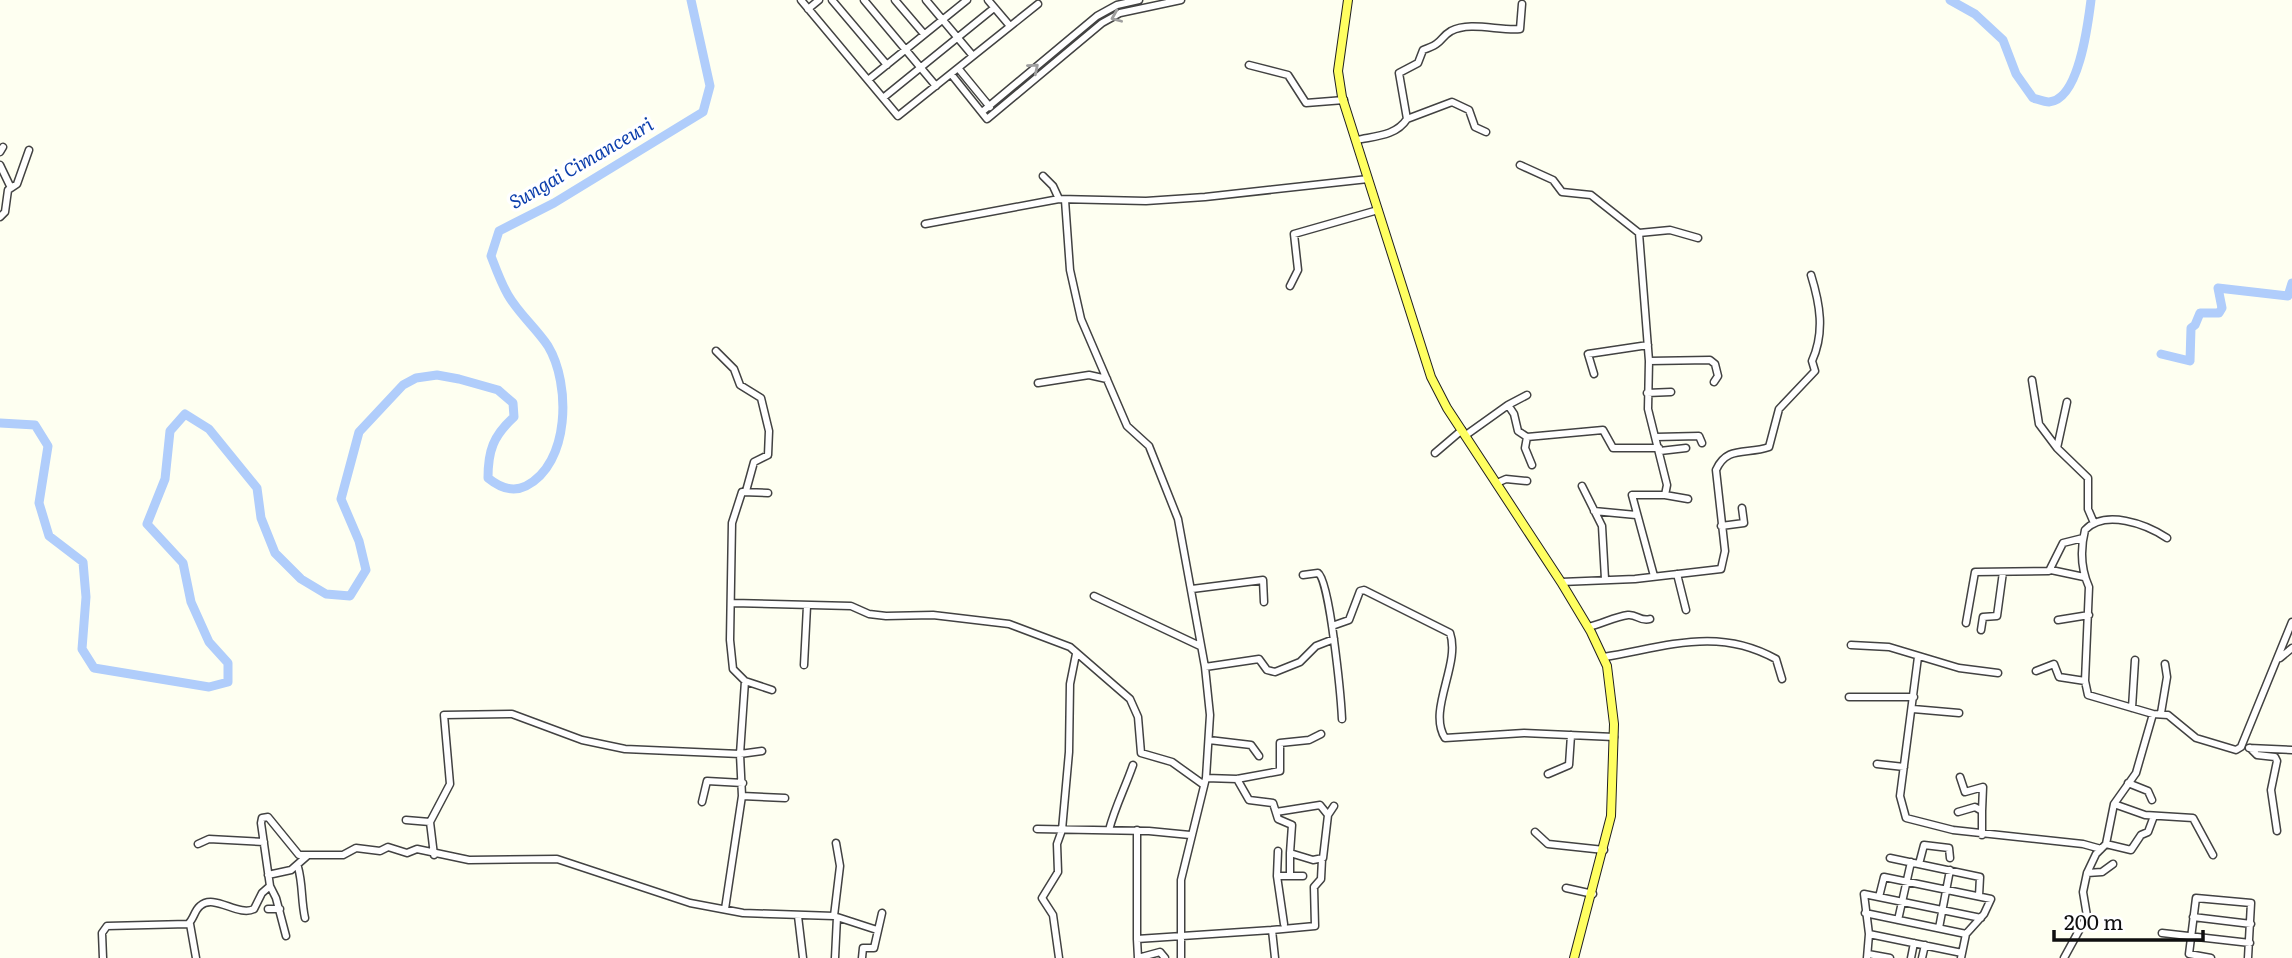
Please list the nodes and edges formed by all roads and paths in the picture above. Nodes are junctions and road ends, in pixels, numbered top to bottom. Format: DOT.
graph roads {
  1 [pos="800,0"];
  2 [pos="819,0"];
  3 [pos="832,0"];
  4 [pos="864,0"];
  5 [pos="895,0"];
  6 [pos="926,0"];
  7 [pos="988,0"];
  8 [pos="1139,0"];
  9 [pos="1181,0"];
  10 [pos="1348,0"];
  11 [pos="962,2"];
  12 [pos="1038,4"];
  13 [pos="1522,4"];
  14 [pos="994,8"];
  15 [pos="808,9"];
  16 [pos="943,19"];
  17 [pos="1010,26"];
  18 [pos="924,34"];
  19 [pos="958,37"];
  20 [pos="905,50"];
  21 [pos="973,56"];
  22 [pos="887,65"];
  23 [pos="1249,65"];
  24 [pos="921,68"];
  25 [pos="958,68"];
  26 [pos="951,74"];
  27 [pos="868,80"];
  28 [pos="936,86"];
  29 [pos="883,98"];
  30 [pos="1344,100"];
  31 [pos="989,106"];
  32 [pos="982,112"];
  33 [pos="995,112"];
  34 [pos="1407,119"];
  35 [pos="1486,132"];
  36 [pos="1357,140"];
  37 [pos="29,150"];
  38 [pos="0,165"];
  39 [pos="1520,165"];
  40 [pos="1043,176"];
  41 [pos="1367,179"];
  42 [pos="11,188"];
  43 [pos="1062,200"];
  44 [pos="1378,210"];
  45 [pos="0,217"];
  46 [pos="925,224"];
  47 [pos="1639,233"];
  48 [pos="1698,238"];
  49 [pos="1811,275"];
  50 [pos="1290,286"];
  51 [pos="1647,345"];
  52 [pos="716,351"];
  53 [pos="1649,361"];
  54 [pos="1594,374"];
  55 [pos="1107,379"];
  56 [pos="2032,380"];
  57 [pos="1714,382"];
  58 [pos="1038,383"];
  59 [pos="1671,392"];
  60 [pos="1647,393"];
  61 [pos="1527,395"];
  62 [pos="2067,402"];
  63 [pos="1508,405"];
  64 [pos="1464,432"];
  65 [pos="1527,437"];
  66 [pos="1656,438"];
  67 [pos="1702,443"];
  68 [pos="1686,448"];
  69 [pos="2057,448"];
  70 [pos="1660,449"];
  71 [pos="1434,453"];
  72 [pos="1532,466"];
  73 [pos="1527,481"];
  74 [pos="1497,483"];
  75 [pos="1582,486"];
  76 [pos="746,491"];
  77 [pos="768,493"];
  78 [pos="1665,495"];
  79 [pos="1688,499"];
  80 [pos="1742,508"];
  81 [pos="1594,511"];
  82 [pos="1636,515"];
  83 [pos="2094,523"];
  84 [pos="1721,526"];
  85 [pos="2083,538"];
  86 [pos="2167,538"];
  87 [pos="2051,570"];
  88 [pos="2003,572"];
  89 [pos="1677,574"];
  90 [pos="1303,575"];
  91 [pos="1654,576"];
  92 [pos="2084,577"];
  93 [pos="1605,579"];
  94 [pos="1561,582"];
  95 [pos="1192,589"];
  96 [pos="1094,596"];
  97 [pos="1264,602"];
  98 [pos="733,603"];
  99 [pos="807,606"];
  100 [pos="1686,610"];
  101 [pos="2089,615"];
  102 [pos="1650,619"];
  103 [pos="2058,620"];
  104 [pos="2292,622"];
  105 [pos="1966,623"];
  106 [pos="1332,626"];
  107 [pos="1588,627"];
  108 [pos="1981,630"];
  109 [pos="1334,639"];
  110 [pos="1851,645"];
  111 [pos="1200,646"];
  112 [pos="2292,648"];
  113 [pos="1076,653"];
  114 [pos="1604,657"];
  115 [pos="1918,657"];
  116 [pos="2135,660"];
  117 [pos="2276,663"];
  118 [pos="2165,664"];
  119 [pos="804,665"];
  120 [pos="1205,667"];
  121 [pos="2036,671"];
  122 [pos="1998,673"];
  123 [pos="1782,679"];
  124 [pos="746,681"];
  125 [pos="2085,681"];
  126 [pos="772,690"];
  127 [pos="1849,697"];
  128 [pos="1913,697"];
  129 [pos="2132,708"];
  130 [pos="1913,709"];
  131 [pos="1959,713"];
  132 [pos="2157,713"];
  133 [pos="1342,719"];
  134 [pos="1321,734"];
  135 [pos="1571,735"];
  136 [pos="1614,737"];
  137 [pos="1209,740"];
  138 [pos="2241,747"];
  139 [pos="2250,748"];
  140 [pos="2292,750"];
  141 [pos="762,751"];
  142 [pos="740,754"];
  143 [pos="1259,756"];
  144 [pos="1877,764"];
  145 [pos="1133,765"];
  146 [pos="1904,767"];
  147 [pos="1548,774"];
  148 [pos="1960,777"];
  149 [pos="1237,779"];
  150 [pos="1205,781"];
  151 [pos="743,783"];
  152 [pos="2128,783"];
  153 [pos="1991,785"];
  154 [pos="1983,787"];
  155 [pos="742,796"];
  156 [pos="785,799"];
  157 [pos="2152,800"];
  158 [pos="702,802"];
  159 [pos="2114,804"];
  160 [pos="1334,806"];
  161 [pos="1982,811"];
  162 [pos="1276,812"];
  163 [pos="1958,812"];
  164 [pos="1328,816"];
  165 [pos="2154,816"];
  166 [pos="406,820"];
  167 [pos="430,822"];
  168 [pos="1037,829"];
  169 [pos="1062,830"];
  170 [pos="1109,830"];
  171 [pos="1137,830"];
  172 [pos="2277,831"];
  173 [pos="1535,832"];
  174 [pos="1190,835"];
  175 [pos="1982,835"];
  176 [pos="264,842"];
  177 [pos="836,843"];
  178 [pos="198,844"];
  179 [pos="2104,847"];
  180 [pos="1604,850"];
  181 [pos="1278,851"];
  182 [pos="1290,853"];
  183 [pos="434,855"];
  184 [pos="2213,855"];
  185 [pos="307,856"];
  186 [pos="1890,858"];
  187 [pos="1950,858"];
  188 [pos="1322,859"];
  189 [pos="1911,862"];
  190 [pos="1919,864"];
  191 [pos="2113,864"];
  192 [pos="298,867"];
  193 [pos="1950,870"];
  194 [pos="2087,873"];
  195 [pos="268,874"];
  196 [pos="1290,875"];
  197 [pos="1277,876"];
  198 [pos="1303,876"];
  199 [pos="1906,882"];
  200 [pos="270,886"];
  201 [pos="1566,888"];
  202 [pos="1947,890"];
  203 [pos="1593,894"];
  204 [pos="1979,896"];
  205 [pos="1879,897"];
  206 [pos="1902,902"];
  207 [pos="268,909"];
  208 [pos="280,909"];
  209 [pos="725,909"];
  210 [pos="1944,909"];
  211 [pos="882,913"];
  212 [pos="1866,913"];
  213 [pos="798,916"];
  214 [pos="836,916"];
  215 [pos="2193,917"];
  216 [pos="305,918"];
  217 [pos="1981,918"];
  218 [pos="1898,920"];
  219 [pos="190,923"];
  220 [pos="1284,924"];
  221 [pos="2250,924"];
  222 [pos="1920,925"];
  223 [pos="1939,928"];
  224 [pos="877,930"];
  225 [pos="1272,930"];
  226 [pos="2162,933"];
  227 [pos="1180,934"];
  228 [pos="1869,934"];
  229 [pos="1966,934"];
  230 [pos="286,936"];
  231 [pos="2190,938"];
  232 [pos="1137,939"];
  233 [pos="1915,943"];
  234 [pos="2249,943"];
  235 [pos="1925,945"];
  236 [pos="1961,955"];
  237 [pos="1868,956"];
  238 [pos="103,958"];
  239 [pos="196,958"];
  240 [pos="803,958"];
  241 [pos="835,958"];
  242 [pos="862,958"];
  243 [pos="1059,958"];
  244 [pos="1138,958"];
  245 [pos="1165,958"];
  246 [pos="1181,958"];
  247 [pos="1275,958"];
  248 [pos="1574,958"];
  249 [pos="1890,958"];
  250 [pos="1911,958"];
  251 [pos="1922,958"];
  252 [pos="2064,958"];
  253 [pos="2211,958"];
  254 [pos="2248,958"];
  1 -- 15 [label="street"];
  2 -- 15 [label="street"];
  3 -- 22 [label="street"];
  4 -- 20 [label="street"];
  5 -- 18 [label="street"];
  6 -- 16 [label="street"];
  7 -- 14 [label="street"];
  31 -- 8 [label="street, one-way"];
  9 -- 33 [label="street, one-way"];
  10 -- 30 [label="main road"];
  11 -- 16 [label="street"];
  12 -- 17 [label="street"];
  13 -- 34 [label="street"];
  14 -- 17 [label="street"];
  14 -- 19 [label="street"];
  15 -- 27 [label="street"];
  16 -- 18 [label="street"];
  16 -- 19 [label="street"];
  17 -- 21 [label="street"];
  18 -- 20 [label="street"];
  19 -- 21 [label="street"];
  19 -- 24 [label="street"];
  20 -- 22 [label="street"];
  20 -- 24 [label="street"];
  21 -- 25 [label="street"];
  22 -- 27 [label="street"];
  23 -- 30 [label="street"];
  24 -- 28 [label="street"];
  24 -- 29 [label="street"];
  25 -- 26 [label="street"];
  25 -- 31 [label="street"];
  26 -- 28 [label="street"];
  26 -- 32 [label="street"];
  27 -- 29 [label="street"];
  28 -- 29 [label="street"];
  30 -- 36 [label="main road"];
  31 -- 32 [label="street"];
  31 -- 33 [label="street"];
  32 -- 33 [label="street"];
  34 -- 35 [label="street"];
  34 -- 36 [label="street"];
  36 -- 41 [label="main road"];
  37 -- 42 [label="street"];
  38 -- 42 [label="street"];
  39 -- 47 [label="street"];
  40 -- 43 [label="street"];
  41 -- 43 [label="street"];
  41 -- 44 [label="main road"];
  42 -- 45 [label="street"];
  43 -- 46 [label="street"];
  43 -- 55 [label="street"];
  44 -- 50 [label="street"];
  44 -- 64 [label="main road"];
  47 -- 48 [label="street"];
  47 -- 51 [label="street"];
  49 -- 84 [label="street"];
  51 -- 53 [label="street"];
  51 -- 54 [label="street"];
  52 -- 76 [label="street"];
  53 -- 57 [label="street"];
  53 -- 60 [label="street"];
  55 -- 58 [label="street"];
  55 -- 95 [label="street"];
  56 -- 69 [label="street"];
  59 -- 60 [label="street"];
  60 -- 66 [label="street"];
  61 -- 63 [label="street"];
  62 -- 69 [label="street"];
  63 -- 64 [label="street"];
  63 -- 65 [label="street"];
  64 -- 71 [label="street"];
  64 -- 74 [label="main road"];
  65 -- 70 [label="street"];
  65 -- 72 [label="street"];
  66 -- 67 [label="street"];
  66 -- 70 [label="street"];
  68 -- 70 [label="street"];
  69 -- 83 [label="street"];
  70 -- 78 [label="street"];
  73 -- 74 [label="street"];
  74 -- 94 [label="main road"];
  75 -- 81 [label="street"];
  76 -- 77 [label="street"];
  76 -- 98 [label="street"];
  78 -- 79 [label="street"];
  78 -- 82 [label="street"];
  80 -- 84 [label="street"];
  81 -- 82 [label="street"];
  81 -- 93 [label="street"];
  82 -- 91 [label="street"];
  83 -- 85 [label="street"];
  83 -- 86 [label="street"];
  84 -- 89 [label="street"];
  85 -- 87 [label="street"];
  85 -- 92 [label="street"];
  87 -- 88 [label="street"];
  87 -- 92 [label="street"];
  88 -- 105 [label="street"];
  88 -- 108 [label="street"];
  89 -- 91 [label="street"];
  89 -- 100 [label="street"];
  90 -- 106 [label="street"];
  91 -- 93 [label="street"];
  92 -- 101 [label="street"];
  93 -- 94 [label="street"];
  94 -- 107 [label="main road"];
  95 -- 97 [label="street"];
  95 -- 111 [label="street"];
  96 -- 111 [label="street"];
  98 -- 99 [label="street"];
  98 -- 124 [label="street"];
  99 -- 113 [label="street"];
  99 -- 119 [label="street"];
  101 -- 103 [label="street"];
  101 -- 125 [label="street"];
  102 -- 107 [label="street"];
  104 -- 117 [label="street"];
  106 -- 109 [label="street"];
  106 -- 135 [label="street"];
  107 -- 114 [label="main road"];
  109 -- 120 [label="street"];
  109 -- 133 [label="street"];
  110 -- 115 [label="street"];
  111 -- 120 [label="street"];
  112 -- 117 [label="street"];
  113 -- 150 [label="street"];
  113 -- 169 [label="street"];
  114 -- 123 [label="street"];
  114 -- 136 [label="main road"];
  115 -- 122 [label="street"];
  115 -- 128 [label="street"];
  116 -- 129 [label="street"];
  117 -- 138 [label="street"];
  118 -- 132 [label="street"];
  120 -- 137 [label="street"];
  121 -- 125 [label="street"];
  124 -- 126 [label="street"];
  124 -- 142 [label="street"];
  125 -- 129 [label="street"];
  127 -- 128 [label="street"];
  128 -- 130 [label="street"];
  129 -- 132 [label="street"];
  130 -- 131 [label="street"];
  130 -- 146 [label="street"];
  132 -- 138 [label="street"];
  132 -- 152 [label="street"];
  134 -- 149 [label="street"];
  135 -- 136 [label="street"];
  135 -- 147 [label="street"];
  136 -- 180 [label="main road"];
  137 -- 143 [label="street"];
  137 -- 150 [label="street"];
  138 -- 139 [label="street"];
  139 -- 140 [label="street"];
  139 -- 172 [label="street"];
  141 -- 142 [label="street"];
  142 -- 151 [label="street"];
  142 -- 167 [label="street"];
  144 -- 146 [label="street"];
  145 -- 170 [label="street"];
  146 -- 175 [label="street"];
  148 -- 154 [label="street"];
  149 -- 150 [label="street"];
  149 -- 162 [label="street"];
  150 -- 174 [label="street"];
  151 -- 155 [label="street"];
  151 -- 158 [label="street"];
  152 -- 157 [label="street"];
  152 -- 159 [label="street"];
  153 -- 154 [label="street"];
  154 -- 161 [label="street"];
  155 -- 156 [label="street"];
  155 -- 209 [label="street"];
  159 -- 165 [label="street"];
  159 -- 179 [label="street"];
  160 -- 164 [label="street"];
  161 -- 163 [label="street"];
  161 -- 175 [label="street"];
  162 -- 164 [label="street"];
  162 -- 182 [label="street"];
  164 -- 188 [label="street"];
  165 -- 179 [label="street"];
  165 -- 184 [label="street"];
  166 -- 167 [label="street"];
  167 -- 183 [label="street"];
  168 -- 169 [label="street"];
  169 -- 170 [label="street"];
  169 -- 243 [label="street"];
  170 -- 171 [label="street"];
  171 -- 174 [label="street"];
  171 -- 232 [label="street"];
  173 -- 180 [label="street"];
  174 -- 227 [label="street"];
  175 -- 179 [label="street"];
  176 -- 178 [label="street"];
  176 -- 185 [label="street"];
  176 -- 195 [label="street"];
  177 -- 214 [label="street"];
  179 -- 194 [label="street"];
  180 -- 203 [label="main road"];
  181 -- 197 [label="street"];
  182 -- 188 [label="street"];
  182 -- 196 [label="street"];
  183 -- 185 [label="street"];
  183 -- 209 [label="street"];
  185 -- 192 [label="street"];
  186 -- 189 [label="street"];
  187 -- 190 [label="street"];
  188 -- 225 [label="street"];
  189 -- 190 [label="street"];
  189 -- 199 [label="street"];
  190 -- 193 [label="street"];
  191 -- 194 [label="street"];
  192 -- 195 [label="street"];
  192 -- 216 [label="street"];
  193 -- 202 [label="street"];
  193 -- 204 [label="street"];
  194 -- 252 [label="street"];
  195 -- 200 [label="street"];
  196 -- 197 [label="street"];
  196 -- 198 [label="street"];
  197 -- 220 [label="street"];
  199 -- 202 [label="street"];
  199 -- 205 [label="street"];
  199 -- 206 [label="street"];
  200 -- 208 [label="street"];
  200 -- 219 [label="street"];
  201 -- 203 [label="street"];
  202 -- 204 [label="street"];
  202 -- 210 [label="street"];
  203 -- 248 [label="main road"];
  204 -- 217 [label="street"];
  205 -- 206 [label="street"];
  205 -- 212 [label="street"];
  206 -- 210 [label="street"];
  206 -- 218 [label="street"];
  207 -- 208 [label="street"];
  208 -- 230 [label="street"];
  209 -- 213 [label="street"];
  210 -- 217 [label="street"];
  210 -- 223 [label="street"];
  211 -- 224 [label="street"];
  212 -- 218 [label="street"];
  212 -- 228 [label="street"];
  213 -- 214 [label="street"];
  213 -- 240 [label="street"];
  214 -- 224 [label="street"];
  214 -- 241 [label="street"];
  215 -- 221 [label="street"];
  215 -- 221 [label="street"];
  215 -- 231 [label="street"];
  217 -- 229 [label="street"];
  218 -- 222 [label="street"];
  219 -- 238 [label="street"];
  219 -- 239 [label="street"];
  221 -- 234 [label="street"];
  222 -- 223 [label="street"];
  222 -- 233 [label="street"];
  223 -- 229 [label="street"];
  224 -- 242 [label="street"];
  225 -- 227 [label="street"];
  225 -- 247 [label="street"];
  226 -- 231 [label="street"];
  227 -- 232 [label="street"];
  227 -- 246 [label="street"];
  228 -- 233 [label="street"];
  228 -- 237 [label="street"];
  229 -- 236 [label="street"];
  231 -- 234 [label="street"];
  231 -- 253 [label="street"];
  232 -- 244 [label="street"];
  233 -- 235 [label="street"];
  233 -- 250 [label="street"];
  234 -- 254 [label="street"];
  235 -- 236 [label="street"];
  235 -- 251 [label="street"];
  237 -- 249 [label="street"];
  244 -- 245 [label="street"];
}
